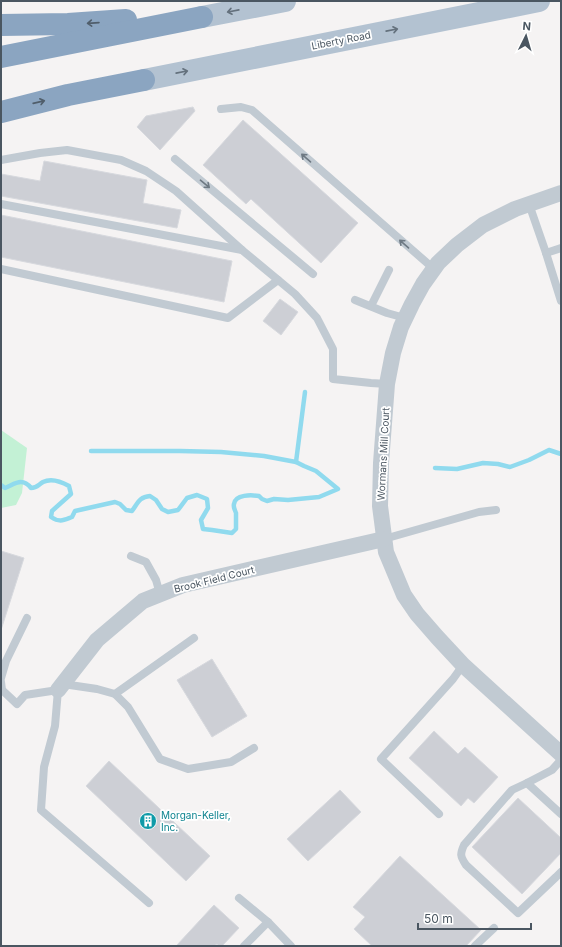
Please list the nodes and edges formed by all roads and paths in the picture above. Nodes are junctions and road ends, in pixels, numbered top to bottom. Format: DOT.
graph roads {
  1 [pos="285,1"];
  2 [pos="539,1"];
  3 [pos="202,17"];
  4 [pos="1,25"];
  5 [pos="1,57"];
  6 [pos="144,80"];
  7 [pos="221,109"];
  8 [pos="1,112"];
  9 [pos="176,159"];
  10 [pos="1,160"];
  11 [pos="561,193"];
  12 [pos="1,204"];
  13 [pos="529,204"];
  14 [pos="561,248"];
  15 [pos="242,250"];
  16 [pos="546,253"];
  17 [pos="1,269"];
  18 [pos="434,269"];
  19 [pos="389,270"];
  20 [pos="313,274"];
  21 [pos="278,280"];
  22 [pos="355,300"];
  23 [pos="561,301"];
  24 [pos="371,306"];
  25 [pos="405,318"];
  26 [pos="388,384"];
  27 [pos="496,510"];
  28 [pos="384,539"];
  29 [pos="131,556"];
  30 [pos="160,594"];
  31 [pos="27,618"];
  32 [pos="194,638"];
  33 [pos="463,664"];
  34 [pos="1,678"];
  35 [pos="1,682"];
  36 [pos="60,687"];
  37 [pos="115,694"];
  38 [pos="254,748"];
  39 [pos="561,754"];
  40 [pos="561,760"];
  41 [pos="527,783"];
  42 [pos="439,814"];
  43 [pos="561,814"];
  44 [pos="561,872"];
  45 [pos="239,898"];
  46 [pos="149,903"];
  47 [pos="268,922"];
  48 [pos="494,928"];
  49 [pos="244,946"];
  50 [pos="291,946"];
  51 [pos="475,946"];
  1 -- 3 [label="main road, one-way"];
  6 -- 2 [label="main road, Liberty Road, one-way"];
  3 -- 4 [label="highway, one-way"];
  3 -- 5 [label="highway"];
  8 -- 6 [label="highway, one-way"];
  18 -- 7 [label="lane, one-way"];
  9 -- 20 [label="lane, one-way"];
  10 -- 15 [label="lane"];
  11 -- 13 [label="street, Wormans Mill Court"];
  12 -- 15 [label="lane"];
  13 -- 16 [label="lane"];
  13 -- 18 [label="street, Wormans Mill Court"];
  14 -- 16 [label="lane"];
  15 -- 21 [label="lane"];
  16 -- 23 [label="lane"];
  17 -- 21 [label="lane"];
  18 -- 25 [label="street, Wormans Mill Court"];
  19 -- 24 [label="lane"];
  21 -- 26 [label="lane"];
  22 -- 24 [label="lane"];
  24 -- 25 [label="lane"];
  25 -- 26 [label="street, Wormans Mill Court"];
  26 -- 28 [label="street, Wormans Mill Court"];
  27 -- 28 [label="lane"];
  28 -- 30 [label="street, Brook Field Court"];
  28 -- 33 [label="street, Wormans Mill Court"];
  29 -- 30 [label="lane"];
  30 -- 36 [label="street, Brook Field Court"];
  31 -- 34 [label="lane"];
  32 -- 37 [label="lane"];
  33 -- 39 [label="street, Wormans Mill Court"];
  33 -- 42 [label="lane"];
  35 -- 36 [label="lane"];
  36 -- 37 [label="lane"];
  36 -- 46 [label="lane"];
  37 -- 38 [label="lane"];
  40 -- 41 [label="lane"];
  41 -- 43 [label="lane"];
  41 -- 44 [label="lane"];
  45 -- 47 [label="lane"];
  47 -- 49 [label="lane"];
  47 -- 50 [label="lane"];
  48 -- 51 [label="lane"];
}
